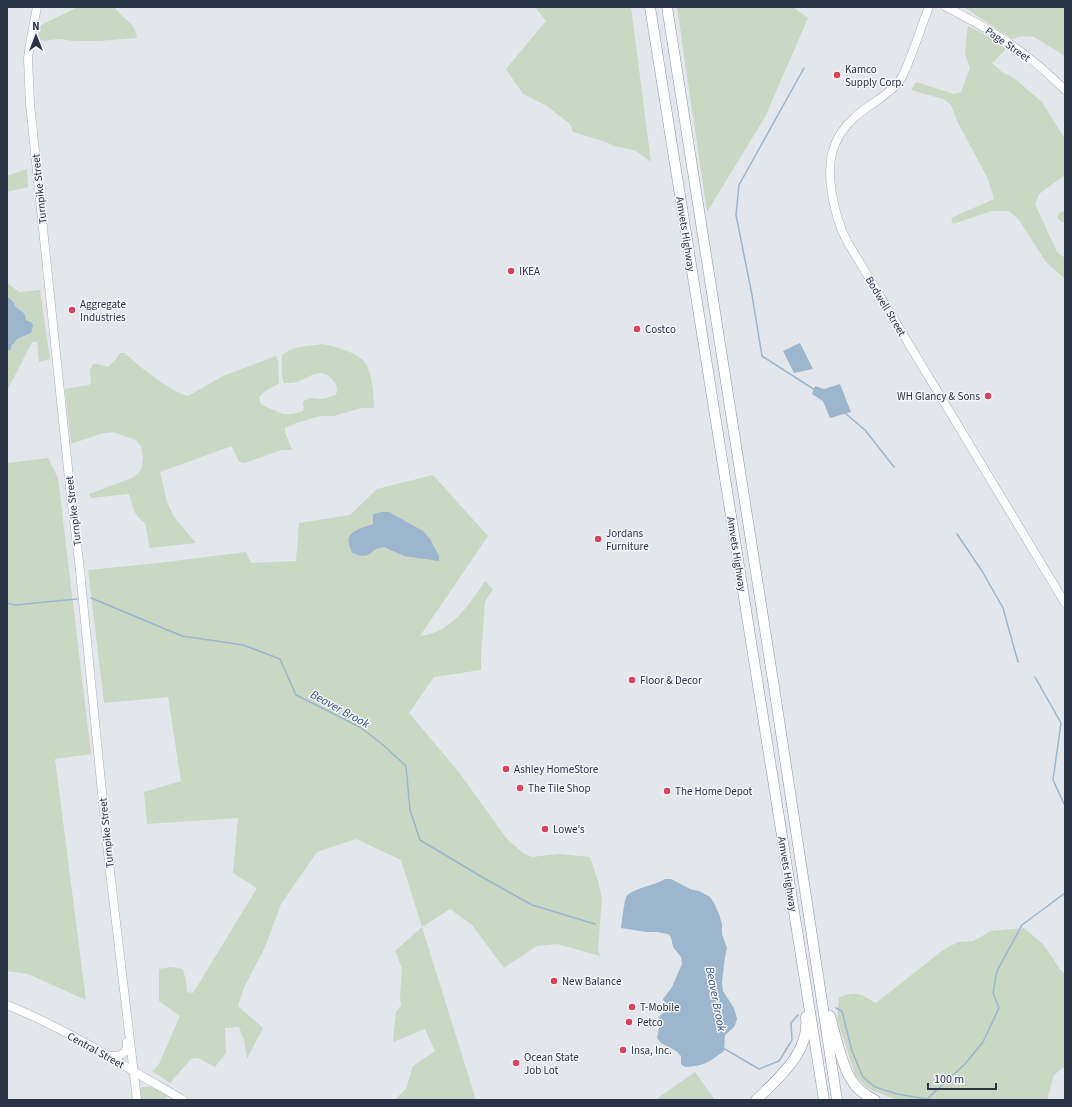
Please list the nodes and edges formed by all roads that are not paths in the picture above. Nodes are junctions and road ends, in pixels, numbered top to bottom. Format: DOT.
graph roads {
  1 [pos="37,7"];
  2 [pos="650,7"];
  3 [pos="668,7"];
  4 [pos="929,7"];
  5 [pos="946,7"];
  6 [pos="1065,90"];
  7 [pos="1065,603"];
  8 [pos="807,993"];
  9 [pos="821,1000"];
  10 [pos="7,1005"];
  11 [pos="127,1015"];
  12 [pos="109,1056"];
  13 [pos="133,1071"];
  14 [pos="137,1100"];
  15 [pos="183,1100"];
  16 [pos="756,1100"];
  17 [pos="824,1100"];
  18 [pos="837,1100"];
  19 [pos="875,1100"];
  1 -- 11 [label="street, Turnpike Street"];
  2 -- 8 [label="highway, Amvets Highway"];
  3 -- 9 [label="highway, Amvets Highway"];
  4 -- 7 [label="street, Bodwell Street"];
  5 -- 6 [label="street, Page Street"];
  8 -- 16 [label="highway"];
  8 -- 17 [label="highway, Amvets Highway"];
  9 -- 18 [label="highway, Amvets Highway"];
  9 -- 19 [label="highway"];
  10 -- 12 [label="street, Central Street"];
  11 -- 12 [label="street, Turnpike Street"];
  11 -- 13 [label="street, Turnpike Street"];
  12 -- 13 [label="street, Central Street"];
  13 -- 14 [label="street, Turnpike Street"];
  13 -- 15 [label="street, Central Street"];
}
